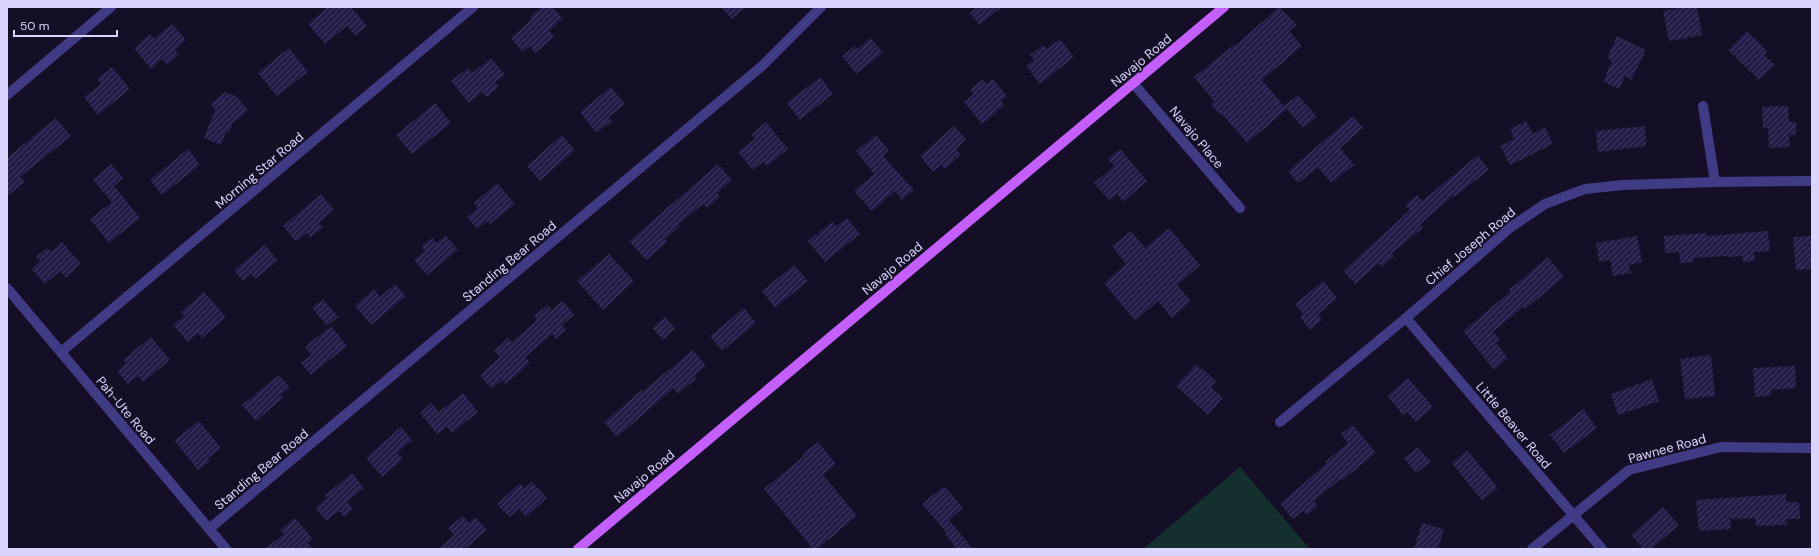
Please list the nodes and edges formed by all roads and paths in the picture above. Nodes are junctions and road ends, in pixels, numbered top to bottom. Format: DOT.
graph roads {
  1 [pos="111,7"];
  2 [pos="473,7"];
  3 [pos="821,7"];
  4 [pos="1224,7"];
  5 [pos="1133,83"];
  6 [pos="7,95"];
  7 [pos="1703,106"];
  8 [pos="1812,181"];
  9 [pos="1715,182"];
  10 [pos="1240,208"];
  11 [pos="7,288"];
  12 [pos="1406,318"];
  13 [pos="61,352"];
  14 [pos="1280,422"];
  15 [pos="1812,448"];
  16 [pos="1574,515"];
  17 [pos="210,529"];
  18 [pos="226,549"];
  19 [pos="578,549"];
  20 [pos="1532,549"];
  21 [pos="1602,549"];
  1 -- 6 [label="street"];
  2 -- 13 [label="street, Morning Star Road"];
  3 -- 17 [label="street, Standing Bear Road"];
  4 -- 5 [label="main road, Navajo Road"];
  5 -- 10 [label="street, Navajo Place"];
  5 -- 19 [label="main road, Navajo Road"];
  7 -- 9 [label="street"];
  8 -- 9 [label="street, Chief Joseph Road"];
  9 -- 12 [label="street, Chief Joseph Road"];
  11 -- 13 [label="street, Pah-Ute Road"];
  12 -- 14 [label="street, Chief Joseph Road"];
  12 -- 16 [label="street, Little Beaver Road"];
  13 -- 17 [label="street, Pah-Ute Road"];
  15 -- 16 [label="street, Pawnee Road"];
  16 -- 20 [label="street, Pawnee Road"];
  16 -- 21 [label="street, Little Beaver Road"];
  17 -- 18 [label="street, Pah-Ute Road"];
}
